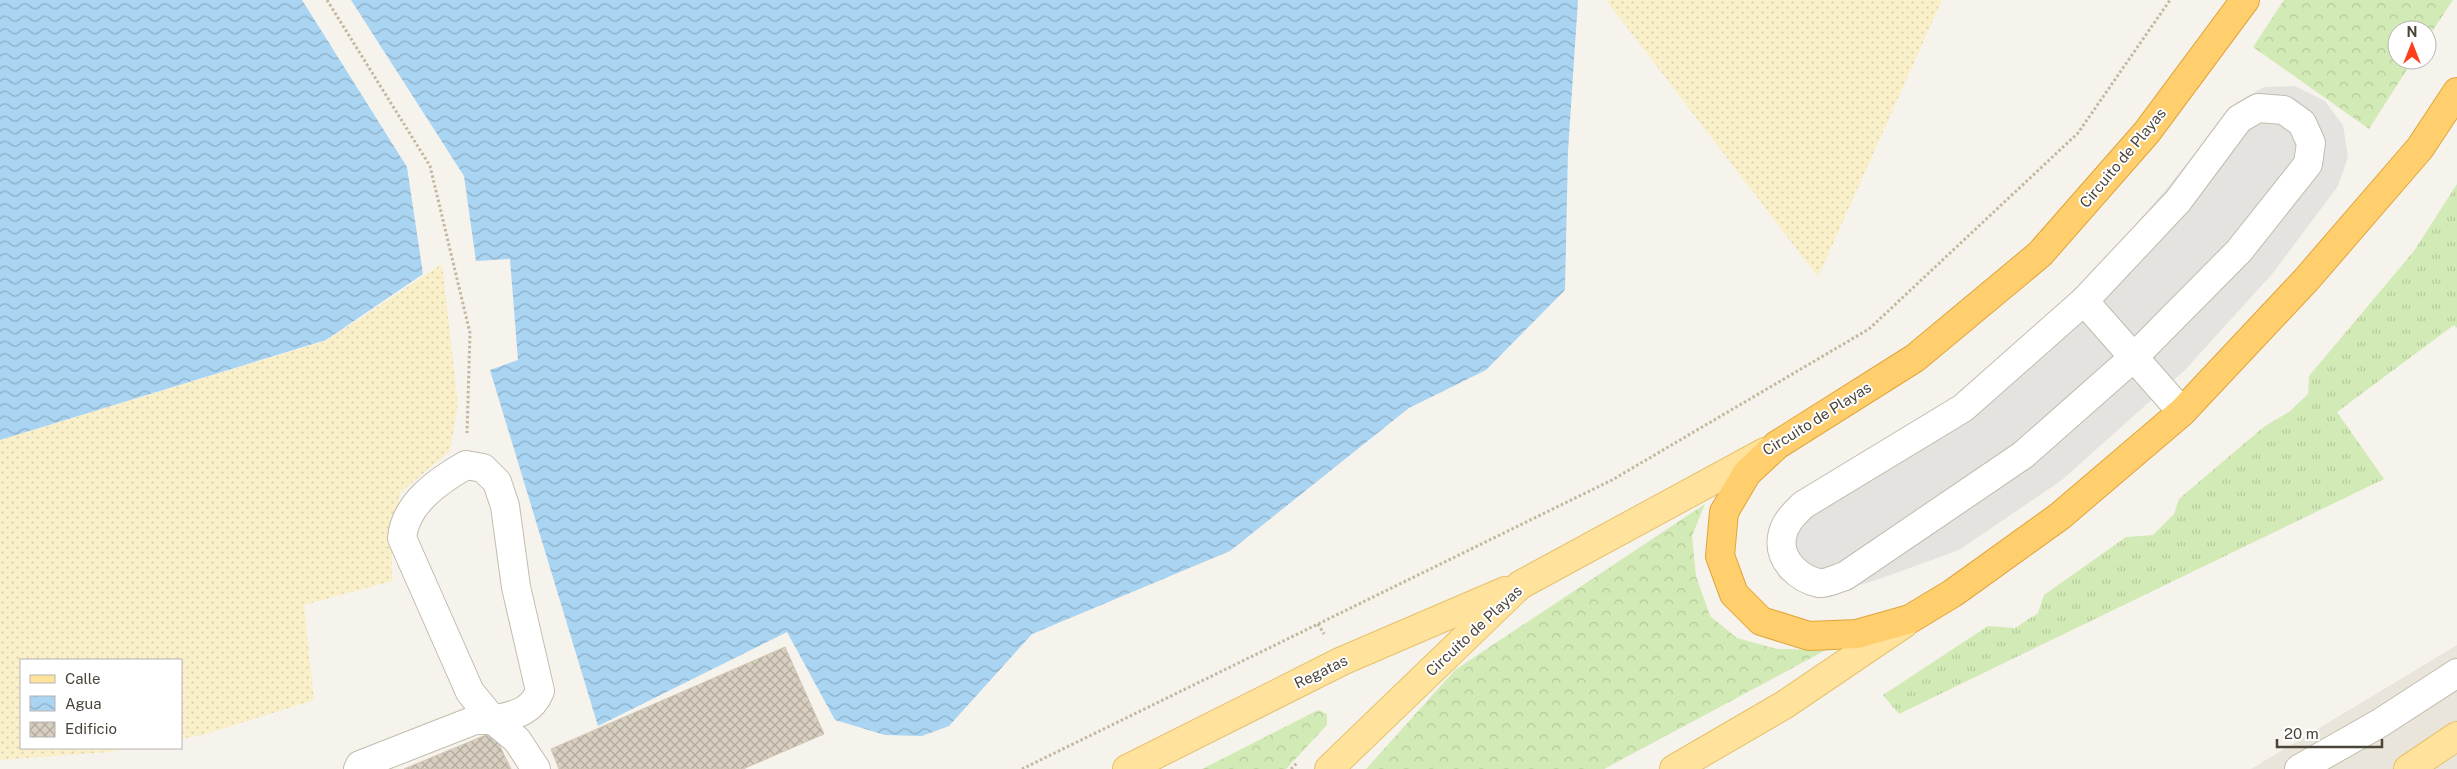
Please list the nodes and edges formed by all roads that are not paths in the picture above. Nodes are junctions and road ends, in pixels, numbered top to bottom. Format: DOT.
graph roads {
  1 [pos="2244,0"];
  2 [pos="2457,92"];
  3 [pos="2084,301"];
  4 [pos="2134,357"];
  5 [pos="2182,412"];
  6 [pos="1777,446"];
  7 [pos="1520,585"];
  8 [pos="1910,619"];
  9 [pos="2457,673"];
  10 [pos="493,720"];
  11 [pos="2457,736"];
  12 [pos="358,769"];
  13 [pos="536,769"];
  14 [pos="1127,769"];
  15 [pos="1329,769"];
  16 [pos="1674,769"];
  17 [pos="2299,769"];
  18 [pos="2408,769"];
  1 -- 6 [label="highway, Circuito de Playas"];
  2 -- 5 [label="highway"];
  3 -- 4 [label="street"];
  3 -- 4 [label="street"];
  3 -- 4 [label="street"];
  4 -- 5 [label="street"];
  5 -- 8 [label="highway"];
  6 -- 7 [label="main road, Circuito de Playas"];
  6 -- 8 [label="highway"];
  7 -- 14 [label="main road, Regatas"];
  7 -- 15 [label="main road, Circuito de Playas"];
  8 -- 16 [label="main road"];
  9 -- 17 [label="street"];
  10 -- 10 [label="street"];
  10 -- 12 [label="street"];
  10 -- 13 [label="street"];
  11 -- 18 [label="main road"];
}
